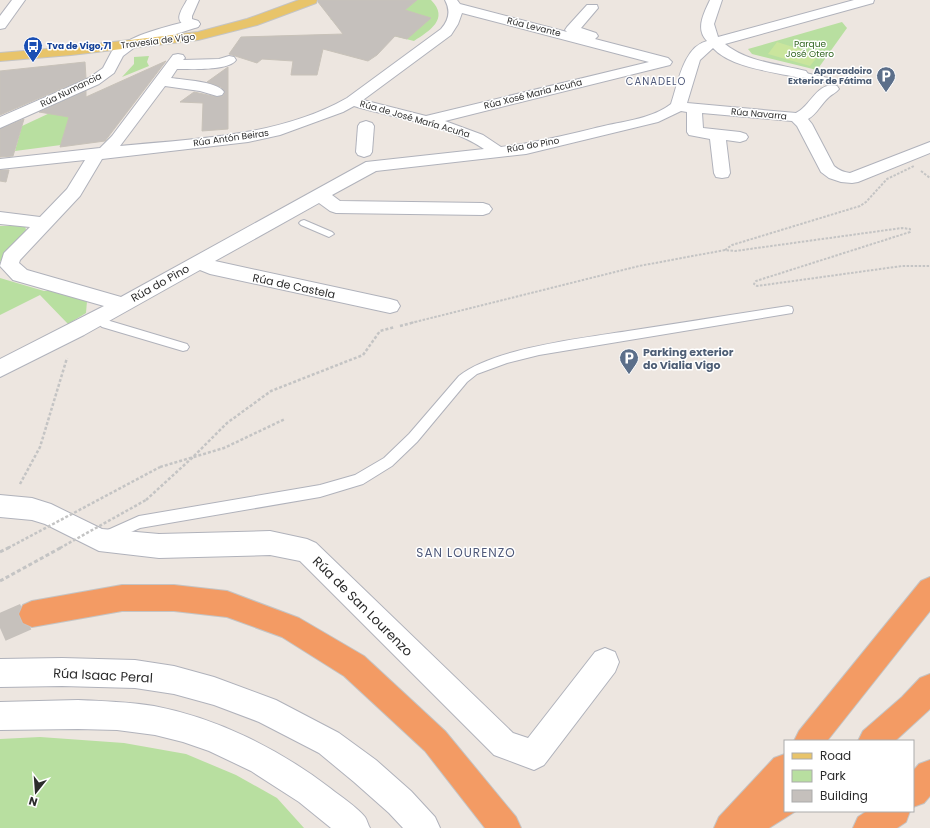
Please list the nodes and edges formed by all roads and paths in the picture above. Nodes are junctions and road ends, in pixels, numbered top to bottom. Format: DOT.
graph roads {
  1 [pos="19,0"];
  2 [pos="193,0"];
  3 [pos="311,0"];
  4 [pos="716,0"];
  5 [pos="868,0"];
  6 [pos="269,2"];
  7 [pos="453,3"];
  8 [pos="592,8"];
  9 [pos="193,24"];
  10 [pos="0,25"];
  11 [pos="714,43"];
  12 [pos="132,44"];
  13 [pos="0,47"];
  14 [pos="613,47"];
  15 [pos="636,53"];
  16 [pos="0,57"];
  17 [pos="229,60"];
  18 [pos="665,62"];
  19 [pos="690,66"];
  20 [pos="639,68"];
  21 [pos="801,74"];
  22 [pos="161,81"];
  23 [pos="829,85"];
  24 [pos="217,92"];
  25 [pos="352,101"];
  26 [pos="686,107"];
  27 [pos="798,118"];
  28 [pos="427,121"];
  29 [pos="0,123"];
  30 [pos="366,126"];
  31 [pos="717,135"];
  32 [pos="740,137"];
  33 [pos="930,147"];
  34 [pos="364,152"];
  35 [pos="497,152"];
  36 [pos="100,154"];
  37 [pos="0,164"];
  38 [pos="914,166"];
  39 [pos="722,173"];
  40 [pos="320,195"];
  41 [pos="483,209"];
  42 [pos="0,218"];
  43 [pos="44,223"];
  44 [pos="304,223"];
  45 [pos="329,234"];
  46 [pos="725,250"];
  47 [pos="201,261"];
  48 [pos="930,266"];
  49 [pos="121,304"];
  50 [pos="390,306"];
  51 [pos="788,310"];
  52 [pos="97,318"];
  53 [pos="183,347"];
  54 [pos="67,358"];
  55 [pos="0,369"];
  56 [pos="285,419"];
  57 [pos="193,457"];
  58 [pos="8,498"];
  59 [pos="99,540"];
  60 [pos="0,552"];
  61 [pos="0,581"];
  62 [pos="930,590"];
  63 [pos="32,614"];
  64 [pos="605,662"];
  65 [pos="0,673"];
  66 [pos="930,688"];
  67 [pos="0,716"];
  68 [pos="810,740"];
  69 [pos="874,740"];
  70 [pos="784,770"];
  71 [pos="930,775"];
  72 [pos="914,791"];
  73 [pos="784,801"];
  74 [pos="893,812"];
  75 [pos="354,828"];
  76 [pos="424,828"];
  77 [pos="505,828"];
  78 [pos="730,828"];
  79 [pos="740,828"];
  80 [pos="869,828"];
  1 -- 10 [label="street"];
  2 -- 9 [label="street"];
  3 -- 12 [label="main road, Travesía de Vigo"];
  4 -- 11 [label="street"];
  5 -- 11 [label="street"];
  6 -- 9 [label="main road, Travesía de Vigo"];
  7 -- 14 [label="street, Rúa Levante"];
  7 -- 25 [label="street, Rúa Antón Beiras"];
  8 -- 14 [label="street, Rúa Levante"];
  9 -- 12 [label="street, Rúa Numancia"];
  9 -- 13 [label="main road, Travesía de Vigo"];
  11 -- 19 [label="street"];
  11 -- 21 [label="street"];
  12 -- 16 [label="main road, Travesía de Vigo"];
  12 -- 29 [label="street, Rúa Numancia"];
  14 -- 15 [label="street, Rúa Levante"];
  15 -- 18 [label="street, Rúa Levante"];
  15 -- 20 [label="street"];
  17 -- 22 [label="street"];
  18 -- 19 [label="street, Rúa Levante"];
  18 -- 20 [label="street, Rúa Xosé María Acuña"];
  19 -- 26 [label="street"];
  20 -- 28 [label="street, Rúa Xosé María Acuña"];
  21 -- 23 [label="lane"];
  22 -- 24 [label="street"];
  22 -- 36 [label="street"];
  23 -- 27 [label="street"];
  25 -- 28 [label="street, Rúa de José María Acuña"];
  25 -- 36 [label="street, Rúa Antón Beiras"];
  26 -- 27 [label="street, Rúa Navarra"];
  26 -- 31 [label="street"];
  26 -- 35 [label="street, Rúa do Pino"];
  27 -- 33 [label="street, Rúa Navarra"];
  28 -- 35 [label="street, Rúa de José María Acuña"];
  30 -- 34 [label="street"];
  31 -- 32 [label="street"];
  31 -- 39 [label="street"];
  35 -- 40 [label="street, Rúa do Pino"];
  36 -- 37 [label="street, Rúa Antón Beiras"];
  36 -- 43 [label="street"];
  38 -- 46 [label="path, bridge"];
  40 -- 41 [label="street"];
  40 -- 47 [label="street, Rúa do Pino"];
  42 -- 43 [label="street"];
  43 -- 49 [label="street"];
  44 -- 45 [label="lane"];
  46 -- 48 [label="path"];
  46 -- 57 [label="path"];
  47 -- 49 [label="street, Rúa do Pino"];
  47 -- 50 [label="street, Rúa de Castela"];
  49 -- 52 [label="street, Rúa do Pino"];
  51 -- 59 [label="lane"];
  52 -- 53 [label="lane"];
  52 -- 55 [label="street, Rúa do Pino"];
  54 -- 58 [label="path"];
  56 -- 57 [label="path"];
  57 -- 60 [label="path, bridge"];
  57 -- 61 [label="path, bridge"];
  58 -- 59 [label="street, Rúa de San Lourenzo"];
  59 -- 64 [label="street, Rúa de San Lourenzo"];
  62 -- 68 [label="highway"];
  63 -- 77 [label="highway"];
  65 -- 76 [label="street, Rúa Isaac Peral"];
  66 -- 69 [label="highway"];
  67 -- 75 [label="street"];
  70 -- 78 [label="highway"];
  71 -- 72 [label="highway"];
  73 -- 79 [label="highway"];
  74 -- 80 [label="highway"];
}
